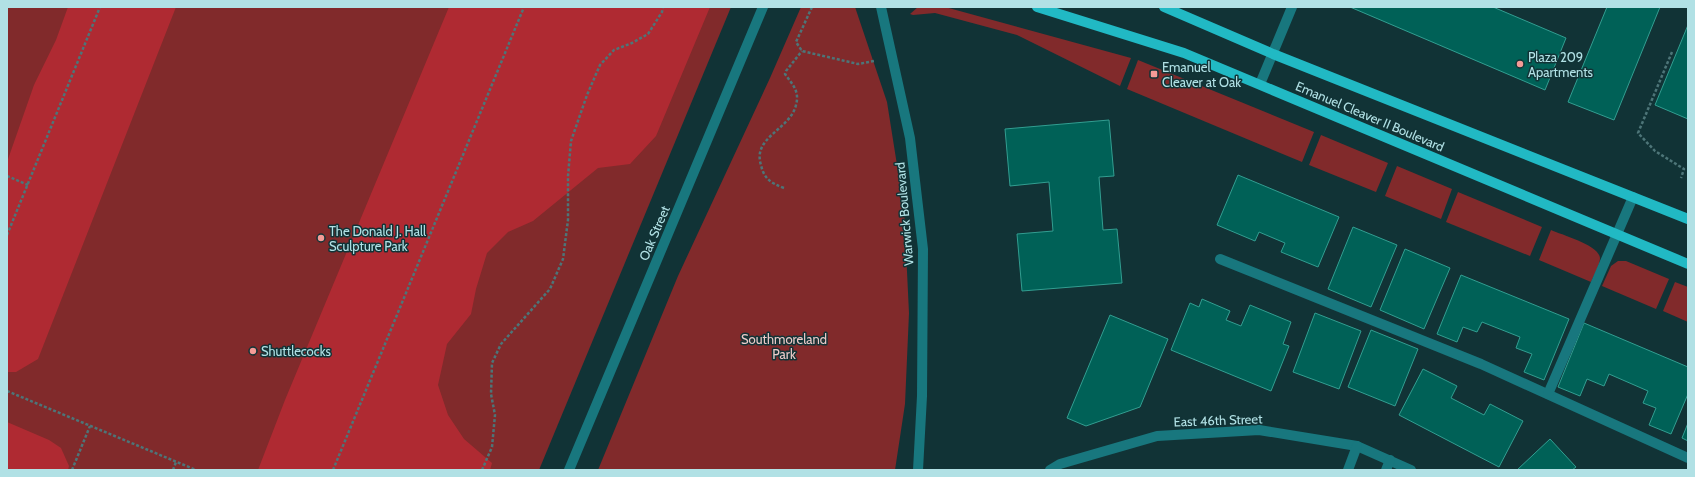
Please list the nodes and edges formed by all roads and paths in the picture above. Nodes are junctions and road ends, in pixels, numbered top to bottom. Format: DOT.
graph roads {
  1 [pos="100,7"];
  2 [pos="524,7"];
  3 [pos="663,7"];
  4 [pos="763,7"];
  5 [pos="812,7"];
  6 [pos="881,7"];
  7 [pos="1037,7"];
  8 [pos="1164,7"];
  9 [pos="1292,7"];
  10 [pos="802,51"];
  11 [pos="1672,52"];
  12 [pos="1273,54"];
  13 [pos="892,58"];
  14 [pos="1260,84"];
  15 [pos="7,176"];
  16 [pos="1680,178"];
  17 [pos="28,185"];
  18 [pos="784,188"];
  19 [pos="1634,197"];
  20 [pos="1688,219"];
  21 [pos="7,234"];
  22 [pos="1618,234"];
  23 [pos="1220,259"];
  24 [pos="1688,264"];
  25 [pos="7,391"];
  26 [pos="1548,394"];
  27 [pos="90,426"];
  28 [pos="1357,446"];
  29 [pos="1688,458"];
  30 [pos="1390,460"];
  31 [pos="176,462"];
  32 [pos="72,470"];
  33 [pos="173,470"];
  34 [pos="196,470"];
  35 [pos="333,470"];
  36 [pos="482,470"];
  37 [pos="569,470"];
  38 [pos="918,470"];
  39 [pos="1050,470"];
  40 [pos="1348,470"];
  41 [pos="1386,470"];
  42 [pos="1411,470"];
  1 -- 17 [label="path"];
  2 -- 35 [label="path"];
  3 -- 36 [label="path"];
  4 -- 37 [label="street, Oak Street"];
  5 -- 10 [label="path"];
  6 -- 13 [label="street, Warwick Boulevard"];
  7 -- 14 [label="main road, Emanuel Cleaver II Boulevard"];
  8 -- 12 [label="main road, Emanuel Cleaver II Boulevard"];
  9 -- 12 [label="street"];
  10 -- 13 [label="path"];
  10 -- 18 [label="path"];
  11 -- 16 [label="path"];
  12 -- 14 [label="street"];
  12 -- 19 [label="main road, Emanuel Cleaver II Boulevard"];
  13 -- 38 [label="street, Warwick Boulevard"];
  14 -- 22 [label="main road, Emanuel Cleaver II Boulevard"];
  15 -- 17 [label="path"];
  17 -- 21 [label="path"];
  19 -- 20 [label="main road, Emanuel Cleaver II Boulevard"];
  19 -- 22 [label="street"];
  22 -- 24 [label="main road, Emanuel Cleaver II Boulevard"];
  22 -- 26 [label="street"];
  23 -- 26 [label="street"];
  25 -- 27 [label="path"];
  26 -- 29 [label="street"];
  27 -- 31 [label="path"];
  27 -- 32 [label="path"];
  28 -- 30 [label="street, East 46th Street"];
  28 -- 39 [label="street, East 46th Street"];
  28 -- 40 [label="street"];
  30 -- 41 [label="street"];
  30 -- 42 [label="street, East 46th Street"];
  31 -- 33 [label="path"];
  31 -- 34 [label="path"];
}
